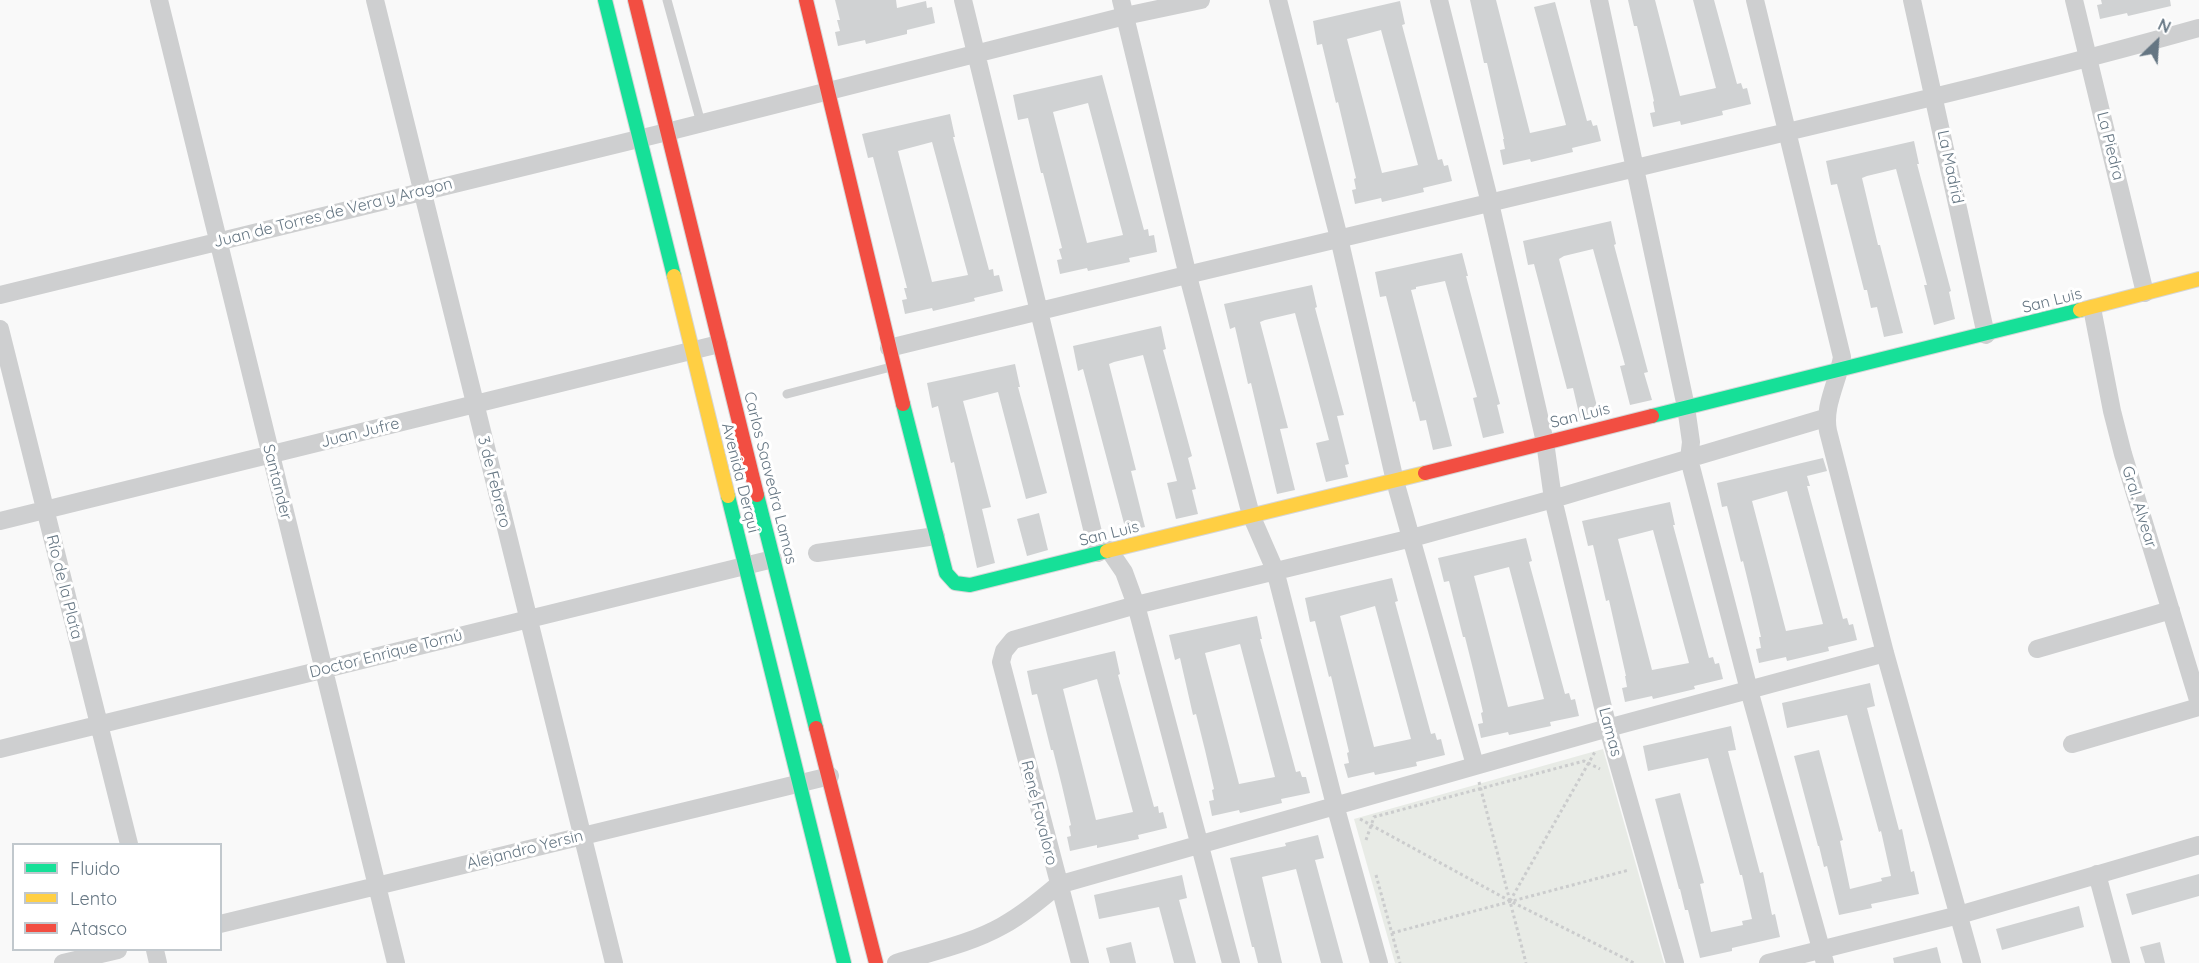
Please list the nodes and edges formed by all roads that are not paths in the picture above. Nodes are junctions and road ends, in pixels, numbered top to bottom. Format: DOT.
graph roads {
  1 [pos="159,0"];
  2 [pos="375,0"];
  3 [pos="605,0"];
  4 [pos="635,0"];
  5 [pos="667,0"];
  6 [pos="806,0"];
  7 [pos="963,0"];
  8 [pos="1201,0"];
  9 [pos="1278,0"];
  10 [pos="1439,0"];
  11 [pos="1599,0"];
  12 [pos="1755,0"];
  13 [pos="1912,0"];
  14 [pos="2074,0"];
  15 [pos="1123,8"];
  16 [pos="2199,28"];
  17 [pos="976,53"];
  18 [pos="2088,59"];
  19 [pos="828,92"];
  20 [pos="1934,97"];
  21 [pos="701,123"];
  22 [pos="667,132"];
  23 [pos="1787,132"];
  24 [pos="639,138"];
  25 [pos="1635,168"];
  26 [pos="422,192"];
  27 [pos="1490,203"];
  28 [pos="1339,238"];
  29 [pos="217,242"];
  30 [pos="1188,276"];
  31 [pos="2199,279"];
  32 [pos="2145,293"];
  33 [pos="0,295"];
  34 [pos="2092,308"];
  35 [pos="1038,311"];
  36 [pos="0,329"];
  37 [pos="1986,335"];
  38 [pos="719,344"];
  39 [pos="889,348"];
  40 [pos="692,351"];
  41 [pos="893,366"];
  42 [pos="1840,370"];
  43 [pos="787,394"];
  44 [pos="474,405"];
  45 [pos="1686,407"];
  46 [pos="1826,418"];
  47 [pos="1545,442"];
  48 [pos="270,455"];
  49 [pos="1689,459"];
  50 [pos="1395,481"];
  51 [pos="1553,499"];
  52 [pos="45,510"];
  53 [pos="1251,515"];
  54 [pos="0,521"];
  55 [pos="936,536"];
  56 [pos="1412,538"];
  57 [pos="1103,552"];
  58 [pos="817,553"];
  59 [pos="773,559"];
  60 [pos="746,566"];
  61 [pos="1275,570"];
  62 [pos="1136,605"];
  63 [pos="2171,610"];
  64 [pos="528,620"];
  65 [pos="2037,649"];
  66 [pos="1885,653"];
  67 [pos="323,670"];
  68 [pos="1749,690"];
  69 [pos="2199,703"];
  70 [pos="2199,707"];
  71 [pos="99,725"];
  72 [pos="1608,728"];
  73 [pos="2072,744"];
  74 [pos="0,749"];
  75 [pos="1475,765"];
  76 [pos="830,776"];
  77 [pos="799,783"];
  78 [pos="1335,805"];
  79 [pos="582,836"];
  80 [pos="129,843"];
  81 [pos="1199,843"];
  82 [pos="2199,845"];
  83 [pos="2097,874"];
  84 [pos="1058,885"];
  85 [pos="377,886"];
  86 [pos="1959,915"];
  87 [pos="222,924"];
  88 [pos="114,951"];
  89 [pos="1823,956"];
  90 [pos="63,963"];
  91 [pos="396,963"];
  92 [pos="614,963"];
  93 [pos="844,963"];
  94 [pos="876,963"];
  95 [pos="896,963"];
  96 [pos="1080,963"];
  97 [pos="1231,963"];
  98 [pos="1379,963"];
  99 [pos="1675,963"];
  100 [pos="1768,963"];
  101 [pos="1972,963"];
  102 [pos="2121,963"];
  1 -- 29 [label="street, Santander"];
  2 -- 26 [label="street, 3 de Febrero"];
  3 -- 24 [label="main road, Avenida Derqui"];
  4 -- 22 [label="main road, Carlos Saavedra Lamas"];
  5 -- 21 [label="lane"];
  6 -- 19 [label="main road"];
  7 -- 17 [label="street"];
  8 -- 15 [label="street, Juan de Torres de Vera y Aragon"];
  9 -- 28 [label="street"];
  10 -- 27 [label="street, Lamas"];
  11 -- 25 [label="street"];
  12 -- 23 [label="street"];
  13 -- 20 [label="street, La Madrid"];
  14 -- 18 [label="street, La Piedra"];
  15 -- 17 [label="street, Juan de Torres de Vera y Aragon"];
  15 -- 30 [label="street"];
  16 -- 18 [label="street"];
  17 -- 19 [label="street, Juan de Torres de Vera y Aragon"];
  17 -- 35 [label="street"];
  18 -- 20 [label="street"];
  18 -- 32 [label="street, La Piedra"];
  19 -- 21 [label="street, Juan de Torres de Vera y Aragon"];
  19 -- 39 [label="main road"];
  20 -- 23 [label="street"];
  20 -- 37 [label="street, La Madrid"];
  21 -- 22 [label="street, Juan de Torres de Vera y Aragon"];
  22 -- 24 [label="street, Juan de Torres de Vera y Aragon"];
  22 -- 38 [label="main road, Carlos Saavedra Lamas"];
  23 -- 25 [label="street"];
  23 -- 42 [label="street"];
  24 -- 26 [label="street, Juan de Torres de Vera y Aragon"];
  24 -- 40 [label="main road, Avenida Derqui"];
  25 -- 27 [label="street"];
  25 -- 45 [label="street"];
  26 -- 29 [label="street, Juan de Torres de Vera y Aragon"];
  26 -- 44 [label="street, 3 de Febrero"];
  27 -- 28 [label="street"];
  27 -- 47 [label="street, Lamas"];
  28 -- 30 [label="street"];
  28 -- 50 [label="street"];
  29 -- 33 [label="street, Juan de Torres de Vera y Aragon"];
  29 -- 48 [label="street, Santander"];
  30 -- 35 [label="street"];
  30 -- 53 [label="street"];
  31 -- 32 [label="main road, San Luis"];
  32 -- 34 [label="main road, San Luis"];
  34 -- 37 [label="main road, San Luis"];
  34 -- 63 [label="street, Gral. Alvear"];
  35 -- 39 [label="street"];
  35 -- 57 [label="street"];
  36 -- 52 [label="street, Río de la Plata"];
  37 -- 42 [label="main road, San Luis"];
  38 -- 40 [label="street, Juan Jufre"];
  38 -- 59 [label="main road, Carlos Saavedra Lamas"];
  39 -- 41 [label="main road"];
  40 -- 44 [label="street, Juan Jufre"];
  40 -- 60 [label="main road, Avenida Derqui"];
  41 -- 43 [label="lane"];
  41 -- 55 [label="main road"];
  42 -- 45 [label="main road, San Luis"];
  42 -- 46 [label="street"];
  44 -- 48 [label="street, Juan Jufre"];
  44 -- 64 [label="street, 3 de Febrero"];
  45 -- 47 [label="main road, San Luis"];
  45 -- 49 [label="street"];
  46 -- 49 [label="street"];
  46 -- 66 [label="street"];
  47 -- 50 [label="main road, San Luis"];
  47 -- 51 [label="street, Lamas"];
  48 -- 52 [label="street, Juan Jufre"];
  48 -- 67 [label="street, Santander"];
  49 -- 51 [label="street"];
  49 -- 68 [label="street"];
  50 -- 53 [label="main road, San Luis"];
  50 -- 56 [label="street"];
  51 -- 56 [label="street"];
  51 -- 72 [label="street, Lamas"];
  52 -- 54 [label="street, Juan Jufre"];
  52 -- 71 [label="street, Río de la Plata"];
  53 -- 57 [label="main road, San Luis"];
  53 -- 61 [label="street"];
  55 -- 57 [label="main road, San Luis"];
  55 -- 58 [label="street"];
  56 -- 61 [label="street"];
  56 -- 75 [label="street"];
  57 -- 62 [label="street"];
  59 -- 60 [label="street, Doctor Enrique Tornú"];
  59 -- 76 [label="main road, Carlos Saavedra Lamas"];
  60 -- 64 [label="street, Doctor Enrique Tornú"];
  60 -- 77 [label="main road, Avenida Derqui"];
  61 -- 62 [label="street"];
  61 -- 78 [label="street"];
  62 -- 81 [label="street"];
  62 -- 84 [label="street, René Favaloro"];
  63 -- 65 [label="street"];
  63 -- 69 [label="street, Gral. Alvear"];
  64 -- 67 [label="street, Doctor Enrique Tornú"];
  64 -- 79 [label="street, 3 de Febrero"];
  66 -- 68 [label="street"];
  66 -- 86 [label="street"];
  67 -- 71 [label="street, Doctor Enrique Tornú"];
  67 -- 85 [label="street, Santander"];
  68 -- 72 [label="street"];
  68 -- 89 [label="street"];
  70 -- 73 [label="street"];
  71 -- 74 [label="street, Doctor Enrique Tornú"];
  71 -- 80 [label="street, Río de la Plata"];
  72 -- 75 [label="street"];
  72 -- 99 [label="street, Lamas"];
  75 -- 78 [label="street"];
  76 -- 77 [label="street, Alejandro Yersin"];
  76 -- 94 [label="main road, Carlos Saavedra Lamas"];
  77 -- 79 [label="street, Alejandro Yersin"];
  77 -- 93 [label="main road, Avenida Derqui"];
  78 -- 81 [label="street"];
  78 -- 98 [label="street"];
  79 -- 85 [label="street, Alejandro Yersin"];
  79 -- 92 [label="street, 3 de Febrero"];
  81 -- 84 [label="street"];
  81 -- 97 [label="street"];
  82 -- 83 [label="street"];
  83 -- 86 [label="street"];
  83 -- 102 [label="street"];
  84 -- 95 [label="street"];
  84 -- 96 [label="street, René Favaloro"];
  85 -- 87 [label="street, Alejandro Yersin"];
  85 -- 91 [label="street, Santander"];
  86 -- 89 [label="street"];
  86 -- 101 [label="street"];
  88 -- 90 [label="street"];
  89 -- 100 [label="street"];
}
